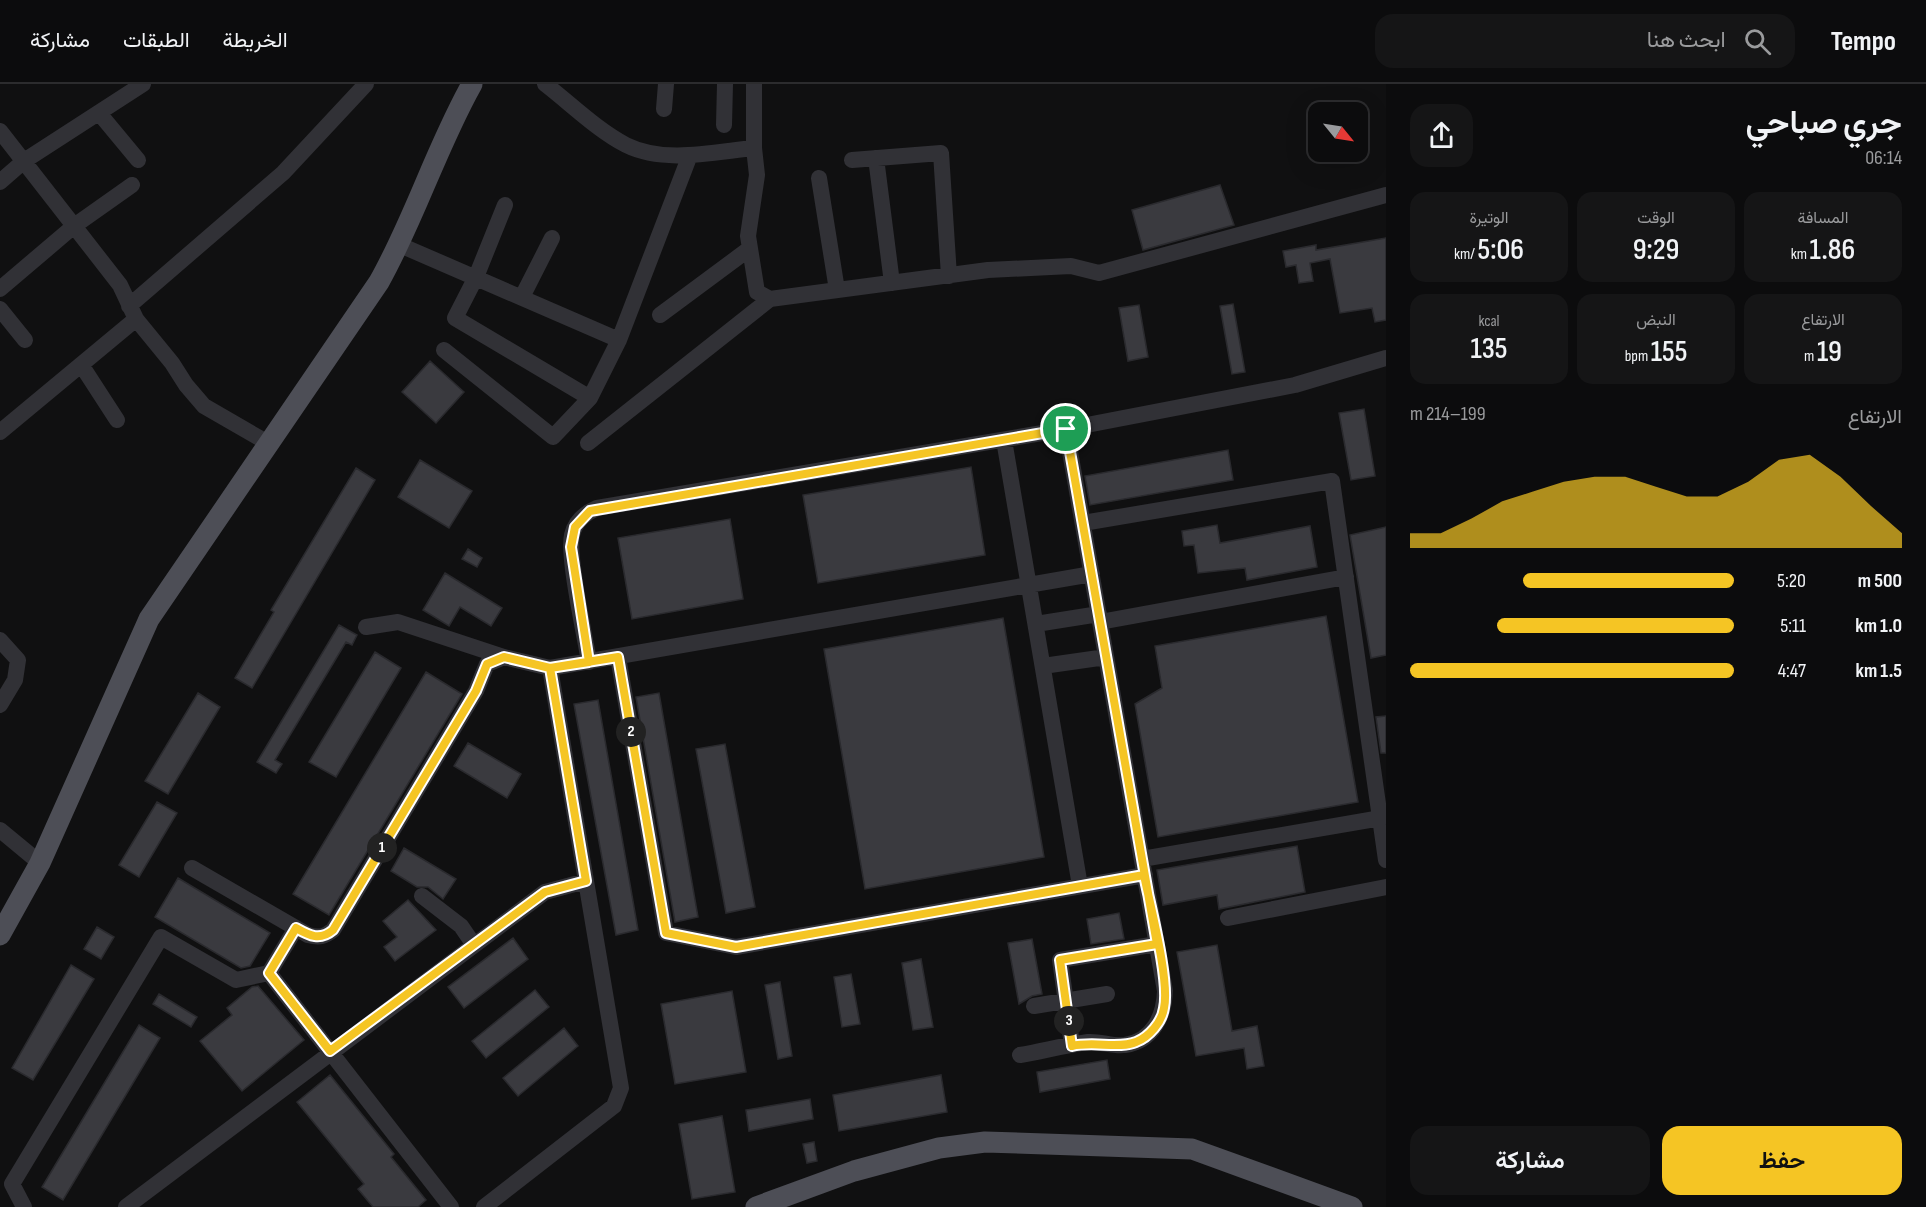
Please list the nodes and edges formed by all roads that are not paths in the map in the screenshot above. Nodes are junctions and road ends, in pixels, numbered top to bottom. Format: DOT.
graph roads {
  1 [pos="366,84"];
  2 [pos="472,84"];
  3 [pos="545,84"];
  4 [pos="666,84"];
  5 [pos="725,84"];
  6 [pos="754,84"];
  7 [pos="135,86"];
  8 [pos="664,110"];
  9 [pos="99,113"];
  10 [pos="724,125"];
  11 [pos="0,131"];
  12 [pos="754,148"];
  13 [pos="690,155"];
  14 [pos="876,158"];
  15 [pos="138,160"];
  16 [pos="852,160"];
  17 [pos="24,161"];
  18 [pos="819,178"];
  19 [pos="0,182"];
  20 [pos="132,185"];
  21 [pos="1386,195"];
  22 [pos="505,205"];
  23 [pos="74,226"];
  24 [pos="552,238"];
  25 [pos="400,245"];
  26 [pos="748,249"];
  27 [pos="949,276"];
  28 [pos="476,277"];
  29 [pos="892,283"];
  30 [pos="0,290"];
  31 [pos="837,290"];
  32 [pos="522,297"];
  33 [pos="770,299"];
  34 [pos="0,309"];
  35 [pos="132,312"];
  36 [pos="660,315"];
  37 [pos="25,340"];
  38 [pos="619,340"];
  39 [pos="444,350"];
  40 [pos="1386,358"];
  41 [pos="82,366"];
  42 [pos="590,398"];
  43 [pos="117,420"];
  44 [pos="1066,429"];
  45 [pos="0,432"];
  46 [pos="1004,440"];
  47 [pos="268,443"];
  48 [pos="588,443"];
  49 [pos="1083,523"];
  50 [pos="1092,574"];
  51 [pos="1346,577"];
  52 [pos="1029,585"];
  53 [pos="1100,618"];
  54 [pos="1036,624"];
  55 [pos="366,627"];
  56 [pos="0,640"];
  57 [pos="504,657"];
  58 [pos="618,657"];
  59 [pos="1106,657"];
  60 [pos="589,662"];
  61 [pos="1043,666"];
  62 [pos="550,668"];
  63 [pos="0,705"];
  64 [pos="1381,818"];
  65 [pos="0,830"];
  66 [pos="1386,860"];
  67 [pos="40,863"];
  68 [pos="1143,867"];
  69 [pos="192,868"];
  70 [pos="586,881"];
  71 [pos="1080,886"];
  72 [pos="1386,886"];
  73 [pos="422,896"];
  74 [pos="1228,918"];
  75 [pos="296,928"];
  76 [pos="0,935"];
  77 [pos="1157,944"];
  78 [pos="474,945"];
  79 [pos="269,973"];
  80 [pos="1107,994"];
  81 [pos="1066,1001"];
  82 [pos="1034,1006"];
  83 [pos="1072,1046"];
  84 [pos="330,1051"];
  85 [pos="1020,1055"];
  86 [pos="24,1207"];
  87 [pos="126,1207"];
  88 [pos="451,1207"];
  89 [pos="484,1207"];
  90 [pos="756,1207"];
  91 [pos="1352,1207"];
  1 -- 35 [label="street"];
  2 -- 25 [label="main road"];
  3 -- 13 [label="street"];
  4 -- 8 [label="street"];
  5 -- 10 [label="street"];
  6 -- 12 [label="street"];
  7 -- 9 [label="street"];
  9 -- 15 [label="street"];
  9 -- 17 [label="street"];
  11 -- 17 [label="street"];
  12 -- 13 [label="street"];
  12 -- 26 [label="street"];
  13 -- 38 [label="street"];
  14 -- 16 [label="street"];
  14 -- 27 [label="street"];
  14 -- 29 [label="street"];
  17 -- 19 [label="street"];
  17 -- 23 [label="street"];
  18 -- 31 [label="street"];
  20 -- 23 [label="street"];
  21 -- 27 [label="street"];
  22 -- 28 [label="street"];
  23 -- 30 [label="street"];
  23 -- 35 [label="street"];
  24 -- 32 [label="street"];
  25 -- 28 [label="street"];
  25 -- 47 [label="main road"];
  26 -- 33 [label="street"];
  26 -- 36 [label="street"];
  27 -- 29 [label="street"];
  28 -- 32 [label="street"];
  28 -- 42 [label="street"];
  29 -- 31 [label="street"];
  31 -- 33 [label="street"];
  32 -- 38 [label="street"];
  33 -- 48 [label="street"];
  34 -- 37 [label="street"];
  35 -- 41 [label="street"];
  35 -- 47 [label="street"];
  38 -- 42 [label="street"];
  39 -- 42 [label="street"];
  40 -- 44 [label="street"];
  41 -- 43 [label="street"];
  41 -- 45 [label="street"];
  44 -- 46 [label="street"];
  44 -- 49 [label="street"];
  46 -- 52 [label="street"];
  46 -- 60 [label="street"];
  47 -- 67 [label="main road"];
  49 -- 50 [label="street"];
  49 -- 51 [label="street"];
  50 -- 52 [label="street"];
  50 -- 53 [label="street"];
  51 -- 53 [label="street"];
  51 -- 64 [label="street"];
  52 -- 54 [label="street"];
  52 -- 58 [label="street"];
  53 -- 54 [label="street"];
  53 -- 59 [label="street"];
  54 -- 61 [label="street"];
  55 -- 57 [label="street"];
  56 -- 63 [label="street"];
  57 -- 62 [label="street"];
  57 -- 75 [label="street"];
  58 -- 60 [label="street"];
  58 -- 71 [label="street"];
  59 -- 61 [label="street"];
  59 -- 68 [label="street"];
  60 -- 62 [label="street"];
  61 -- 71 [label="street"];
  62 -- 70 [label="street"];
  64 -- 66 [label="street"];
  64 -- 68 [label="street"];
  65 -- 67 [label="street"];
  67 -- 76 [label="main road"];
  68 -- 71 [label="street"];
  68 -- 77 [label="street"];
  69 -- 75 [label="street"];
  70 -- 78 [label="street"];
  70 -- 89 [label="street"];
  72 -- 74 [label="street"];
  73 -- 78 [label="street"];
  75 -- 79 [label="street"];
  77 -- 81 [label="street"];
  77 -- 83 [label="street"];
  78 -- 84 [label="street"];
  79 -- 84 [label="street"];
  79 -- 86 [label="street"];
  80 -- 81 [label="street"];
  81 -- 82 [label="street"];
  81 -- 83 [label="street"];
  83 -- 85 [label="street"];
  84 -- 87 [label="street"];
  84 -- 88 [label="street"];
  90 -- 91 [label="main road"];
}
